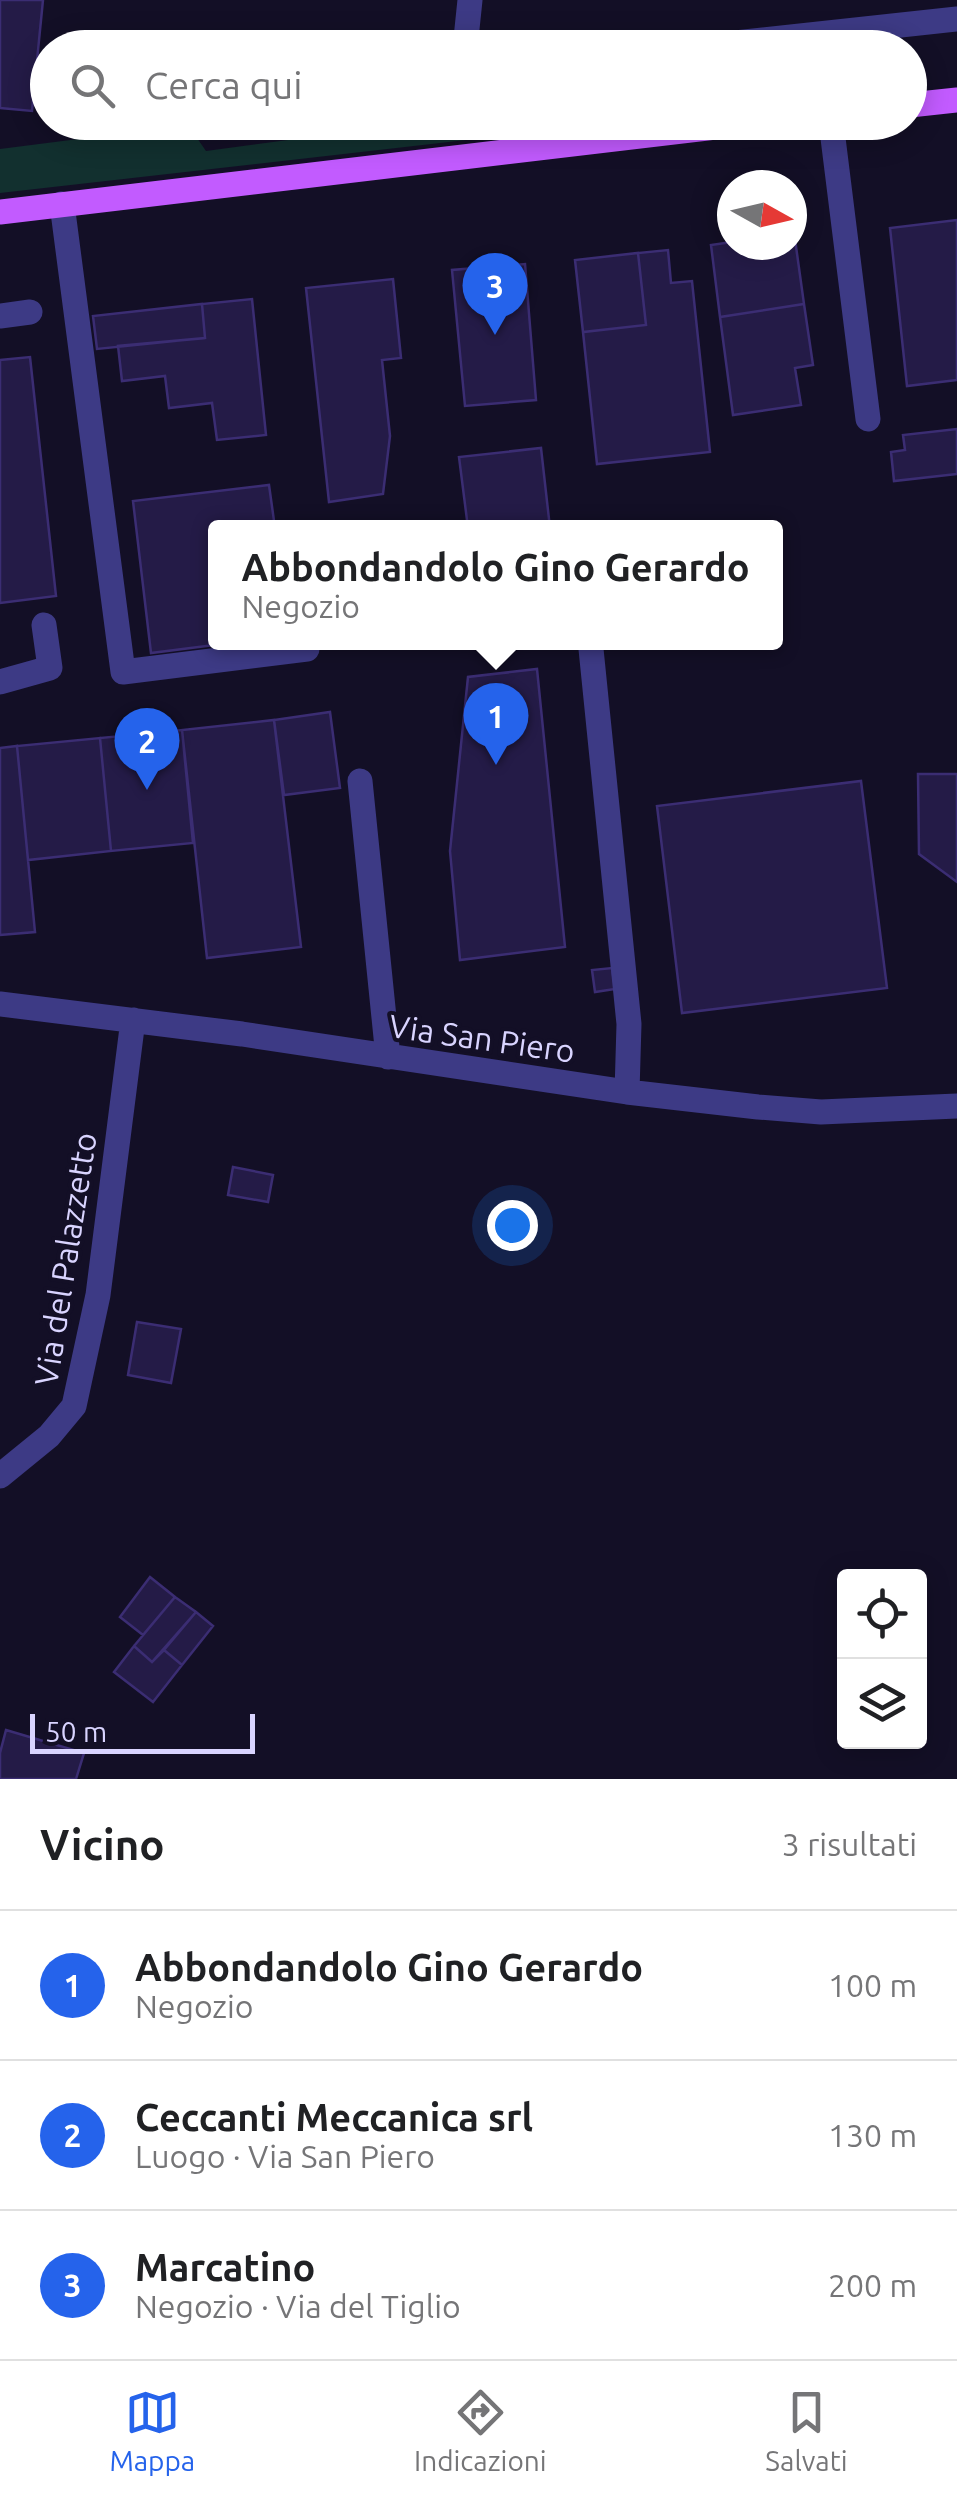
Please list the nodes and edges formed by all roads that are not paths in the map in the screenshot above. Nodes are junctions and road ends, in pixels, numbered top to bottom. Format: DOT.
graph roads {
  1 [pos="470,0"];
  2 [pos="957,18"];
  3 [pos="467,30"];
  4 [pos="850,30"];
  5 [pos="957,100"];
  6 [pos="927,103"];
  7 [pos="605,140"];
  8 [pos="833,140"];
  9 [pos="62,204"];
  10 [pos="0,212"];
  11 [pos="30,312"];
  12 [pos="0,316"];
  13 [pos="868,420"];
  14 [pos="44,625"];
  15 [pos="300,650"];
  16 [pos="591,650"];
  17 [pos="0,682"];
  18 [pos="360,781"];
  19 [pos="0,1004"];
  20 [pos="133,1020"];
  21 [pos="388,1056"];
  22 [pos="627,1092"];
  23 [pos="957,1106"];
  24 [pos="0,1476"];
  1 -- 3 [label="street"];
  2 -- 4 [label="street"];
  5 -- 6 [label="main road"];
  7 -- 9 [label="main road"];
  8 -- 13 [label="street"];
  9 -- 10 [label="main road"];
  9 -- 15 [label="street"];
  11 -- 12 [label="street"];
  14 -- 17 [label="street"];
  16 -- 22 [label="street"];
  18 -- 21 [label="street"];
  19 -- 20 [label="street, Via San Piero"];
  20 -- 21 [label="street, Via San Piero"];
  20 -- 24 [label="street, Via del Palazzetto"];
  21 -- 22 [label="street, Via San Piero"];
  22 -- 23 [label="street, Via San Piero"];
}
